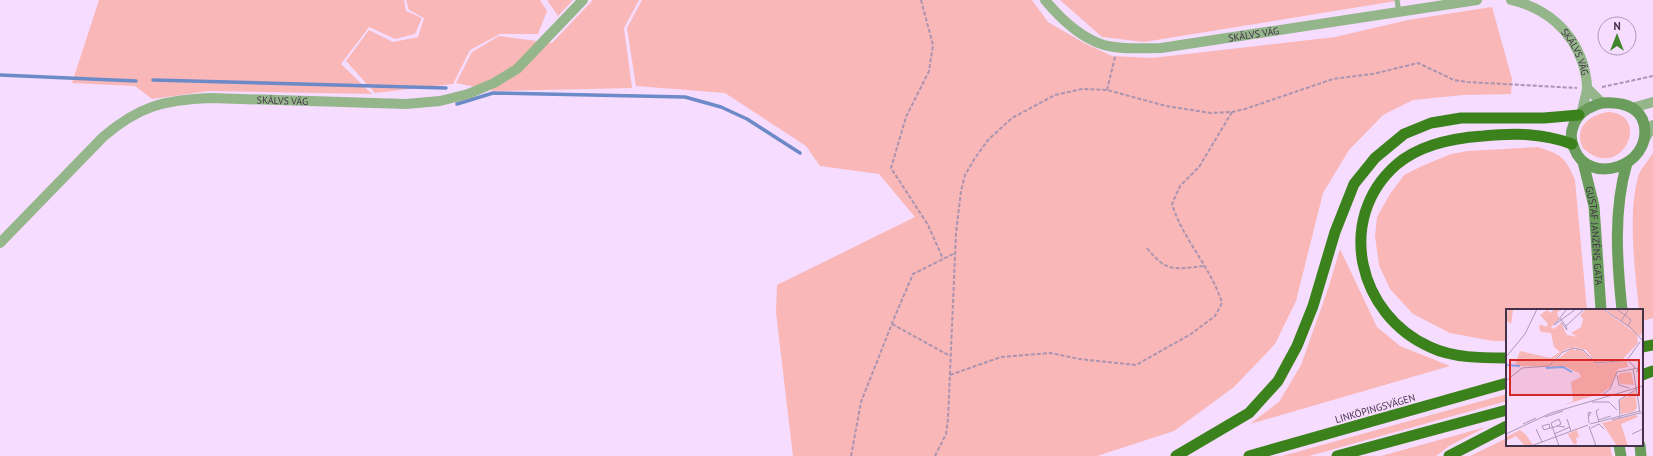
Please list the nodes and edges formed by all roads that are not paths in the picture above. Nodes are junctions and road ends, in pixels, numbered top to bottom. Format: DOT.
graph roads {
  1 [pos="583,0"];
  2 [pos="1045,0"];
  3 [pos="1397,0"];
  4 [pos="1477,0"];
  5 [pos="1512,0"];
  6 [pos="1399,12"];
  7 [pos="1587,88"];
  8 [pos="1653,102"];
  9 [pos="1602,103"];
  10 [pos="1632,108"];
  11 [pos="1580,114"];
  12 [pos="1653,125"];
  13 [pos="1645,139"];
  14 [pos="1572,144"];
  15 [pos="1583,162"];
  16 [pos="1627,163"];
  17 [pos="0,242"];
  18 [pos="1601,309"];
  19 [pos="1622,309"];
  20 [pos="1506,358"];
  21 [pos="1653,370"];
  22 [pos="1643,374"];
  23 [pos="1506,383"];
  24 [pos="1506,410"];
  25 [pos="1506,427"];
  26 [pos="1619,446"];
  27 [pos="1640,446"];
  28 [pos="1176,456"];
  29 [pos="1249,456"];
  30 [pos="1337,456"];
  31 [pos="1449,456"];
  32 [pos="1621,456"];
  33 [pos="1642,456"];
  1 -- 17 [label="street, SKÄLVS VÄG"];
  2 -- 6 [label="street, SKÄLVS VÄG"];
  3 -- 6 [label="lane"];
  4 -- 6 [label="street, SKÄLVS VÄG"];
  5 -- 7 [label="street, SKÄLVS VÄG"];
  7 -- 9 [label="street, SKÄLVS VÄG"];
  7 -- 11 [label="street, SKÄLVS VÄG"];
  8 -- 10 [label="street"];
  9 -- 10 [label="main road"];
  9 -- 11 [label="main road"];
  10 -- 13 [label="main road"];
  11 -- 14 [label="main road"];
  11 -- 28 [label="highway"];
  12 -- 13 [label="street"];
  13 -- 16 [label="main road"];
  14 -- 15 [label="main road"];
  14 -- 20 [label="highway"];
  15 -- 16 [label="main road"];
  15 -- 18 [label="main road, GUSTAF JANZÉNS GATA"];
  16 -- 19 [label="main road, GUSTAF JANZÉNS GATA"];
  21 -- 22 [label="highway"];
  23 -- 29 [label="highway, LINKÖPINGSVÄGEN"];
  24 -- 30 [label="highway"];
  25 -- 31 [label="highway"];
  26 -- 32 [label="main road"];
  27 -- 33 [label="main road"];
}
